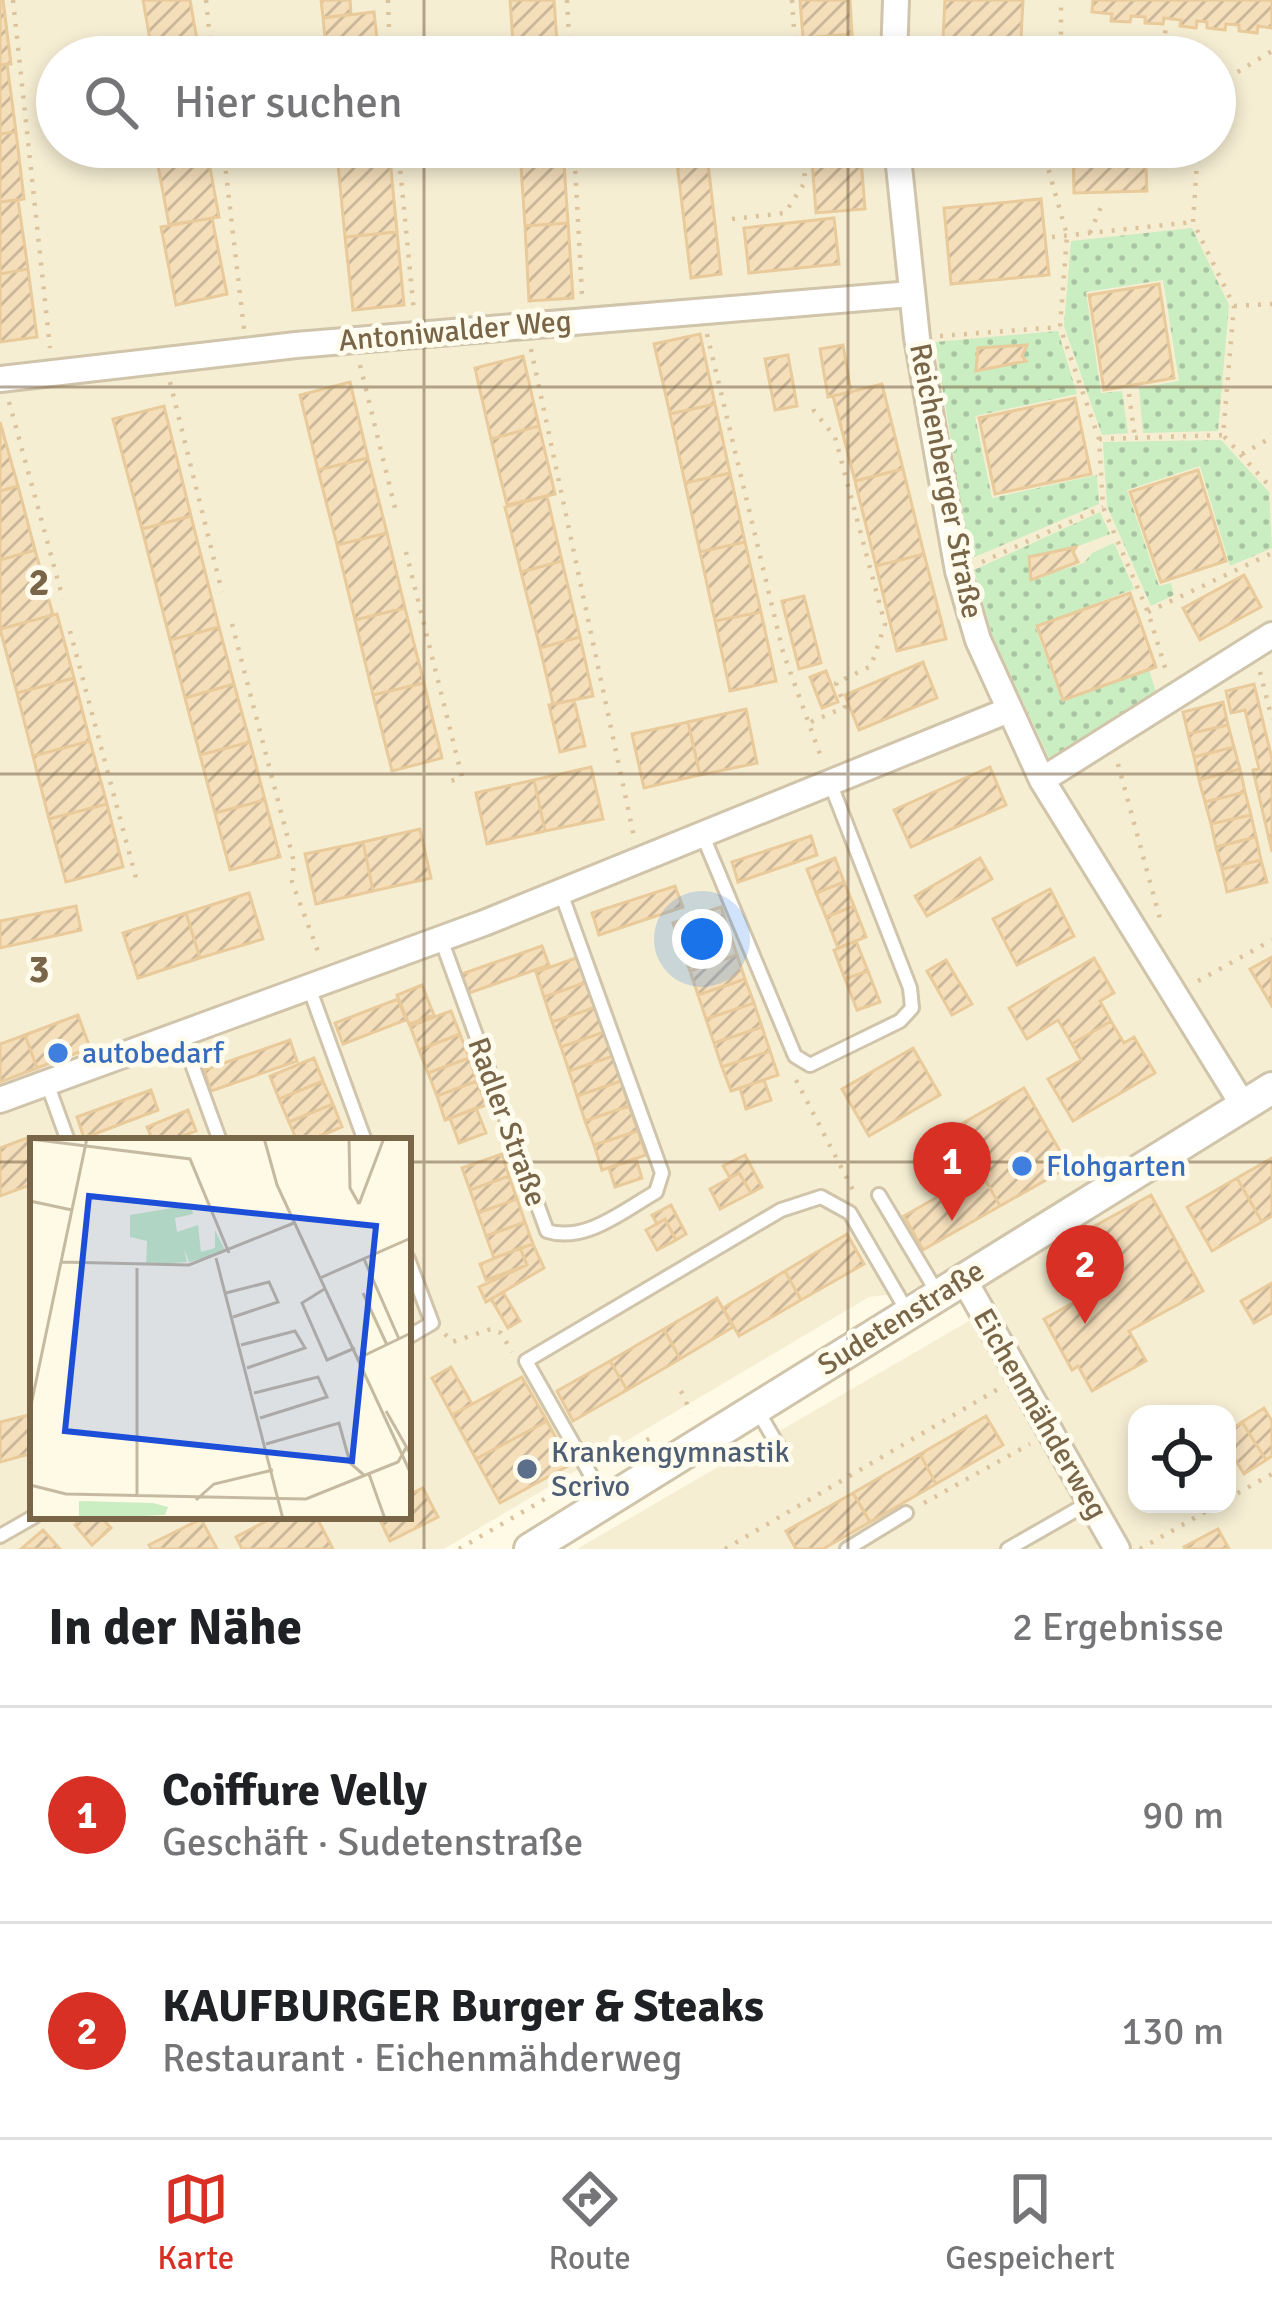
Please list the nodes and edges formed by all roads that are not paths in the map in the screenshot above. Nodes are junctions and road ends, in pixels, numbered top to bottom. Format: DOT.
graph roads {
  1 [pos="896,0"];
  2 [pos="895,36"];
  3 [pos="899,168"];
  4 [pos="911,294"];
  5 [pos="2,378"];
  6 [pos="1263,641"];
  7 [pos="1009,710"];
  8 [pos="1042,780"];
  9 [pos="831,785"];
  10 [pos="703,836"];
  11 [pos="561,893"];
  12 [pos="442,939"];
  13 [pos="319,986"];
  14 [pos="181,1034"];
  15 [pos="47,1083"];
  16 [pos="1272,1088"];
  17 [pos="0,1100"];
  18 [pos="1243,1105"];
  19 [pos="67,1138"];
  20 [pos="219,1138"];
  21 [pos="363,1138"];
  22 [pos="879,1196"];
  23 [pos="411,1267"];
  24 [pos="951,1286"];
  25 [pos="909,1315"];
  26 [pos="411,1335"];
  27 [pos="756,1407"];
  28 [pos="779,1449"];
  29 [pos="606,1501"];
  30 [pos="1090,1502"];
  31 [pos="906,1513"];
  32 [pos="30,1519"];
  33 [pos="0,1536"];
  34 [pos="563,1541"];
  35 [pos="530,1549"];
  36 [pos="847,1549"];
  37 [pos="1008,1549"];
  38 [pos="1117,1549"];
  1 -- 2 [label="street"];
  3 -- 4 [label="street, Reichenberger Straße"];
  4 -- 5 [label="street, Antoniwalder Weg"];
  4 -- 7 [label="street, Reichenberger Straße"];
  6 -- 8 [label="street"];
  7 -- 8 [label="street, Reichenberger Straße"];
  7 -- 9 [label="street"];
  8 -- 18 [label="street, Reichenberger Straße"];
  9 -- 10 [label="street"];
  9 -- 10 [label="lane"];
  10 -- 11 [label="street"];
  11 -- 12 [label="street"];
  11 -- 12 [label="lane, Radler Straße"];
  12 -- 13 [label="street"];
  13 -- 14 [label="street"];
  13 -- 21 [label="lane"];
  14 -- 15 [label="street"];
  14 -- 20 [label="lane"];
  15 -- 17 [label="street"];
  15 -- 19 [label="lane"];
  16 -- 18 [label="street, Sudetenstraße"];
  18 -- 24 [label="street, Sudetenstraße"];
  22 -- 24 [label="lane"];
  23 -- 26 [label="lane"];
  24 -- 25 [label="street, Sudetenstraße"];
  24 -- 30 [label="street, Eichenmähderweg"];
  25 -- 27 [label="street, Sudetenstraße"];
  25 -- 29 [label="lane"];
  27 -- 28 [label="lane"];
  27 -- 29 [label="street, Sudetenstraße"];
  29 -- 34 [label="street, Sudetenstraße"];
  30 -- 37 [label="lane"];
  30 -- 38 [label="street, Eichenmähderweg"];
  31 -- 36 [label="lane"];
  32 -- 33 [label="lane"];
  34 -- 35 [label="street, Sudetenstraße"];
}
